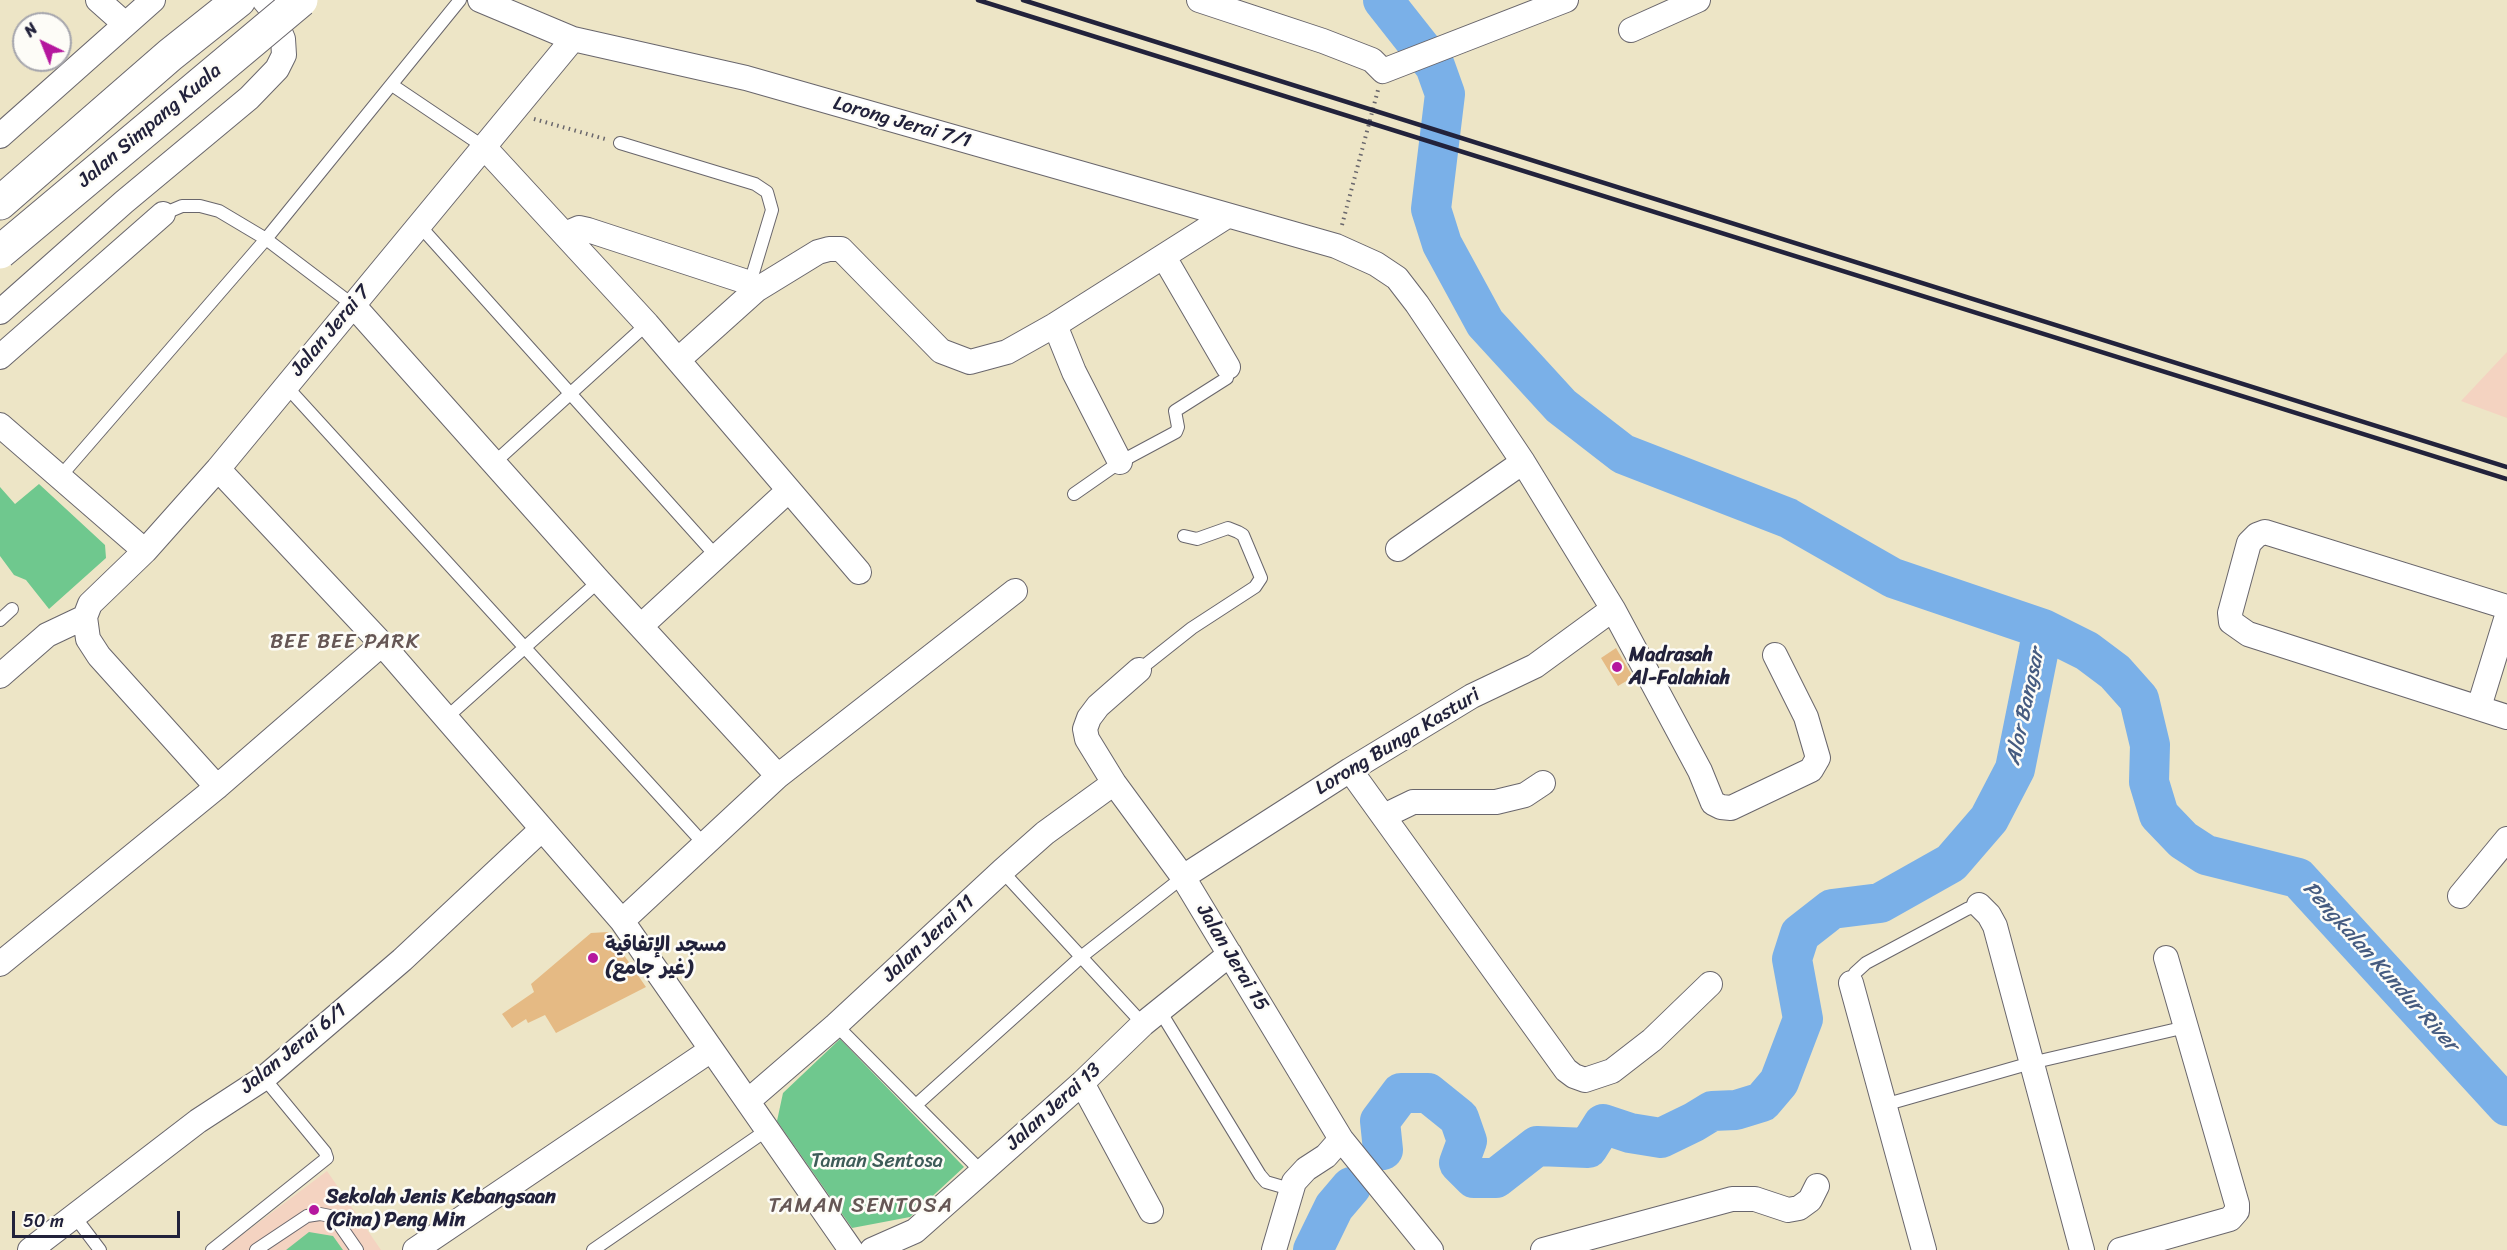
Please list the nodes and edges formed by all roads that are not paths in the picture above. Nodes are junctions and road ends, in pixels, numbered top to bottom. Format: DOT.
graph roads {
  1 [pos="98,0"];
  2 [pos="153,0"];
  3 [pos="239,0"];
  4 [pos="264,0"];
  5 [pos="301,0"];
  6 [pos="460,0"];
  7 [pos="480,0"];
  8 [pos="1199,0"];
  9 [pos="1566,0"];
  10 [pos="1698,0"];
  11 [pos="125,24"];
  12 [pos="1631,30"];
  13 [pos="573,39"];
  14 [pos="392,85"];
  15 [pos="0,136"];
  16 [pos="620,143"];
  17 [pos="484,147"];
  18 [pos="0,203"];
  19 [pos="164,214"];
  20 [pos="1227,216"];
  21 [pos="419,225"];
  22 [pos="565,234"];
  23 [pos="266,239"];
  24 [pos="0,252"];
  25 [pos="1164,257"];
  26 [pos="753,286"];
  27 [pos="353,305"];
  28 [pos="0,312"];
  29 [pos="647,324"];
  30 [pos="1055,325"];
  31 [pos="0,357"];
  32 [pos="678,360"];
  33 [pos="1228,367"];
  34 [pos="286,386"];
  35 [pos="569,394"];
  36 [pos="0,425"];
  37 [pos="495,462"];
  38 [pos="1120,462"];
  39 [pos="1523,462"];
  40 [pos="218,469"];
  41 [pos="59,478"];
  42 [pos="789,490"];
  43 [pos="1074,494"];
  44 [pos="1184,536"];
  45 [pos="1398,549"];
  46 [pos="145,551"];
  47 [pos="717,557"];
  48 [pos="859,572"];
  49 [pos="599,581"];
  50 [pos="1015,591"];
  51 [pos="2507,607"];
  52 [pos="12,609"];
  53 [pos="1613,609"];
  54 [pos="2507,616"];
  55 [pos="85,617"];
  56 [pos="0,620"];
  57 [pos="642,626"];
  58 [pos="382,644"];
  59 [pos="525,648"];
  60 [pos="1775,656"];
  61 [pos="1139,670"];
  62 [pos="0,676"];
  63 [pos="2479,707"];
  64 [pos="2507,717"];
  65 [pos="446,718"];
  66 [pos="1350,770"];
  67 [pos="778,776"];
  68 [pos="1114,783"];
  69 [pos="1543,783"];
  70 [pos="217,787"];
  71 [pos="1384,816"];
  72 [pos="542,829"];
  73 [pos="2507,839"];
  74 [pos="704,844"];
  75 [pos="1002,871"];
  76 [pos="1183,877"];
  77 [pos="2460,896"];
  78 [pos="1979,905"];
  79 [pos="622,921"];
  80 [pos="1230,954"];
  81 [pos="1082,957"];
  82 [pos="2166,958"];
  83 [pos="0,964"];
  84 [pos="1851,983"];
  85 [pos="1710,984"];
  86 [pos="1152,1017"];
  87 [pos="836,1025"];
  88 [pos="2186,1027"];
  89 [pos="711,1050"];
  90 [pos="2031,1063"];
  91 [pos="264,1078"];
  92 [pos="1082,1083"];
  93 [pos="748,1101"];
  94 [pos="916,1105"];
  95 [pos="1884,1105"];
  96 [pos="767,1130"];
  97 [pos="1341,1139"];
  98 [pos="982,1172"];
  99 [pos="1817,1186"];
  100 [pos="1290,1188"];
  101 [pos="1151,1211"];
  102 [pos="75,1217"];
  103 [pos="30,1250"];
  104 [pos="100,1250"];
  105 [pos="212,1250"];
  106 [pos="256,1250"];
  107 [pos="357,1250"];
  108 [pos="415,1250"];
  109 [pos="593,1250"];
  110 [pos="851,1250"];
  111 [pos="872,1250"];
  112 [pos="1274,1250"];
  113 [pos="1431,1250"];
  114 [pos="1544,1250"];
  115 [pos="1924,1250"];
  116 [pos="2082,1250"];
  117 [pos="2120,1250"];
  1 -- 11 [label="street"];
  2 -- 11 [label="street"];
  3 -- 18 [label="main road, Jalan Simpang Kuala"];
  4 -- 28 [label="street"];
  5 -- 24 [label="main road, Jalan Simpang Kuala, bridge"];
  6 -- 14 [label="lane"];
  7 -- 13 [label="street, Lorong Jerai 7/1"];
  8 -- 9 [label="street"];
  10 -- 12 [label="street"];
  11 -- 15 [label="street"];
  13 -- 17 [label="street, Jalan Jerai 7"];
  13 -- 20 [label="street, Lorong Jerai 7/1"];
  14 -- 17 [label="lane"];
  14 -- 23 [label="lane"];
  16 -- 26 [label="lane"];
  17 -- 21 [label="street, Jalan Jerai 7"];
  17 -- 22 [label="street"];
  19 -- 23 [label="lane"];
  19 -- 31 [label="street"];
  20 -- 25 [label="street"];
  20 -- 39 [label="street, Lorong Jerai 7/1"];
  21 -- 27 [label="street, Jalan Jerai 7"];
  21 -- 35 [label="lane"];
  22 -- 26 [label="street"];
  22 -- 29 [label="street"];
  23 -- 27 [label="lane"];
  23 -- 41 [label="lane"];
  25 -- 30 [label="street"];
  25 -- 33 [label="street"];
  26 -- 30 [label="street"];
  26 -- 32 [label="street"];
  27 -- 34 [label="street, Jalan Jerai 7"];
  27 -- 37 [label="street"];
  29 -- 32 [label="street"];
  29 -- 35 [label="lane"];
  30 -- 38 [label="street"];
  32 -- 42 [label="street"];
  33 -- 38 [label="lane"];
  34 -- 40 [label="street, Jalan Jerai 7"];
  34 -- 59 [label="lane"];
  35 -- 37 [label="lane"];
  35 -- 47 [label="lane"];
  36 -- 41 [label="street"];
  37 -- 49 [label="street"];
  38 -- 43 [label="lane"];
  39 -- 45 [label="street"];
  39 -- 53 [label="street, Lorong Jerai 7/1"];
  40 -- 46 [label="street, Jalan Jerai 7"];
  40 -- 58 [label="street"];
  41 -- 46 [label="street"];
  42 -- 47 [label="street"];
  42 -- 48 [label="street"];
  44 -- 61 [label="lane"];
  46 -- 55 [label="street, Jalan Jerai 7"];
  47 -- 57 [label="street"];
  49 -- 57 [label="street"];
  49 -- 59 [label="lane"];
  50 -- 67 [label="street"];
  51 -- 63 [label="street"];
  52 -- 56 [label="lane"];
  53 -- 60 [label="street, Lorong Jerai 7/1"];
  53 -- 66 [label="street, Lorong Bunga Kasturi"];
  54 -- 63 [label="street"];
  55 -- 62 [label="street"];
  55 -- 70 [label="street"];
  57 -- 67 [label="street"];
  58 -- 65 [label="street"];
  58 -- 70 [label="street"];
  59 -- 65 [label="lane"];
  59 -- 74 [label="lane"];
  61 -- 68 [label="street, Jalan Jerai 15"];
  63 -- 64 [label="street"];
  65 -- 72 [label="street"];
  66 -- 71 [label="street"];
  66 -- 76 [label="street, Lorong Bunga Kasturi"];
  67 -- 74 [label="street"];
  68 -- 75 [label="street, Jalan Jerai 11"];
  68 -- 76 [label="street, Jalan Jerai 15"];
  69 -- 71 [label="street"];
  70 -- 83 [label="street"];
  71 -- 85 [label="street"];
  72 -- 79 [label="street"];
  72 -- 91 [label="street, Jalan Jerai 6/1"];
  73 -- 77 [label="street"];
  74 -- 79 [label="street"];
  75 -- 81 [label="lane"];
  75 -- 87 [label="street, Jalan Jerai 11"];
  76 -- 80 [label="street, Jalan Jerai 15"];
  76 -- 81 [label="lane"];
  78 -- 84 [label="lane"];
  78 -- 90 [label="street"];
  79 -- 89 [label="street"];
  80 -- 86 [label="street, Jalan Jerai 13"];
  80 -- 97 [label="street, Jalan Jerai 15"];
  81 -- 86 [label="lane"];
  81 -- 94 [label="lane"];
  82 -- 88 [label="street"];
  84 -- 95 [label="street"];
  86 -- 92 [label="street, Jalan Jerai 13"];
  86 -- 100 [label="lane"];
  87 -- 93 [label="street, Jalan Jerai 11"];
  87 -- 94 [label="lane"];
  88 -- 90 [label="lane"];
  88 -- 117 [label="street"];
  89 -- 93 [label="street"];
  89 -- 108 [label="street"];
  90 -- 95 [label="lane"];
  90 -- 116 [label="street"];
  91 -- 102 [label="street, Jalan Jerai 6/1"];
  91 -- 105 [label="lane"];
  92 -- 98 [label="street, Jalan Jerai 13"];
  92 -- 101 [label="street"];
  93 -- 96 [label="street"];
  94 -- 98 [label="lane"];
  95 -- 115 [label="street"];
  96 -- 109 [label="lane"];
  96 -- 110 [label="street"];
  97 -- 100 [label="street"];
  97 -- 113 [label="street, Jalan Jerai 15"];
  98 -- 111 [label="street, Jalan Jerai 13"];
  99 -- 114 [label="street"];
  100 -- 112 [label="street"];
  102 -- 103 [label="street, Jalan Jerai 6/1"];
  102 -- 104 [label="lane"];
  106 -- 107 [label="lane"];
}
